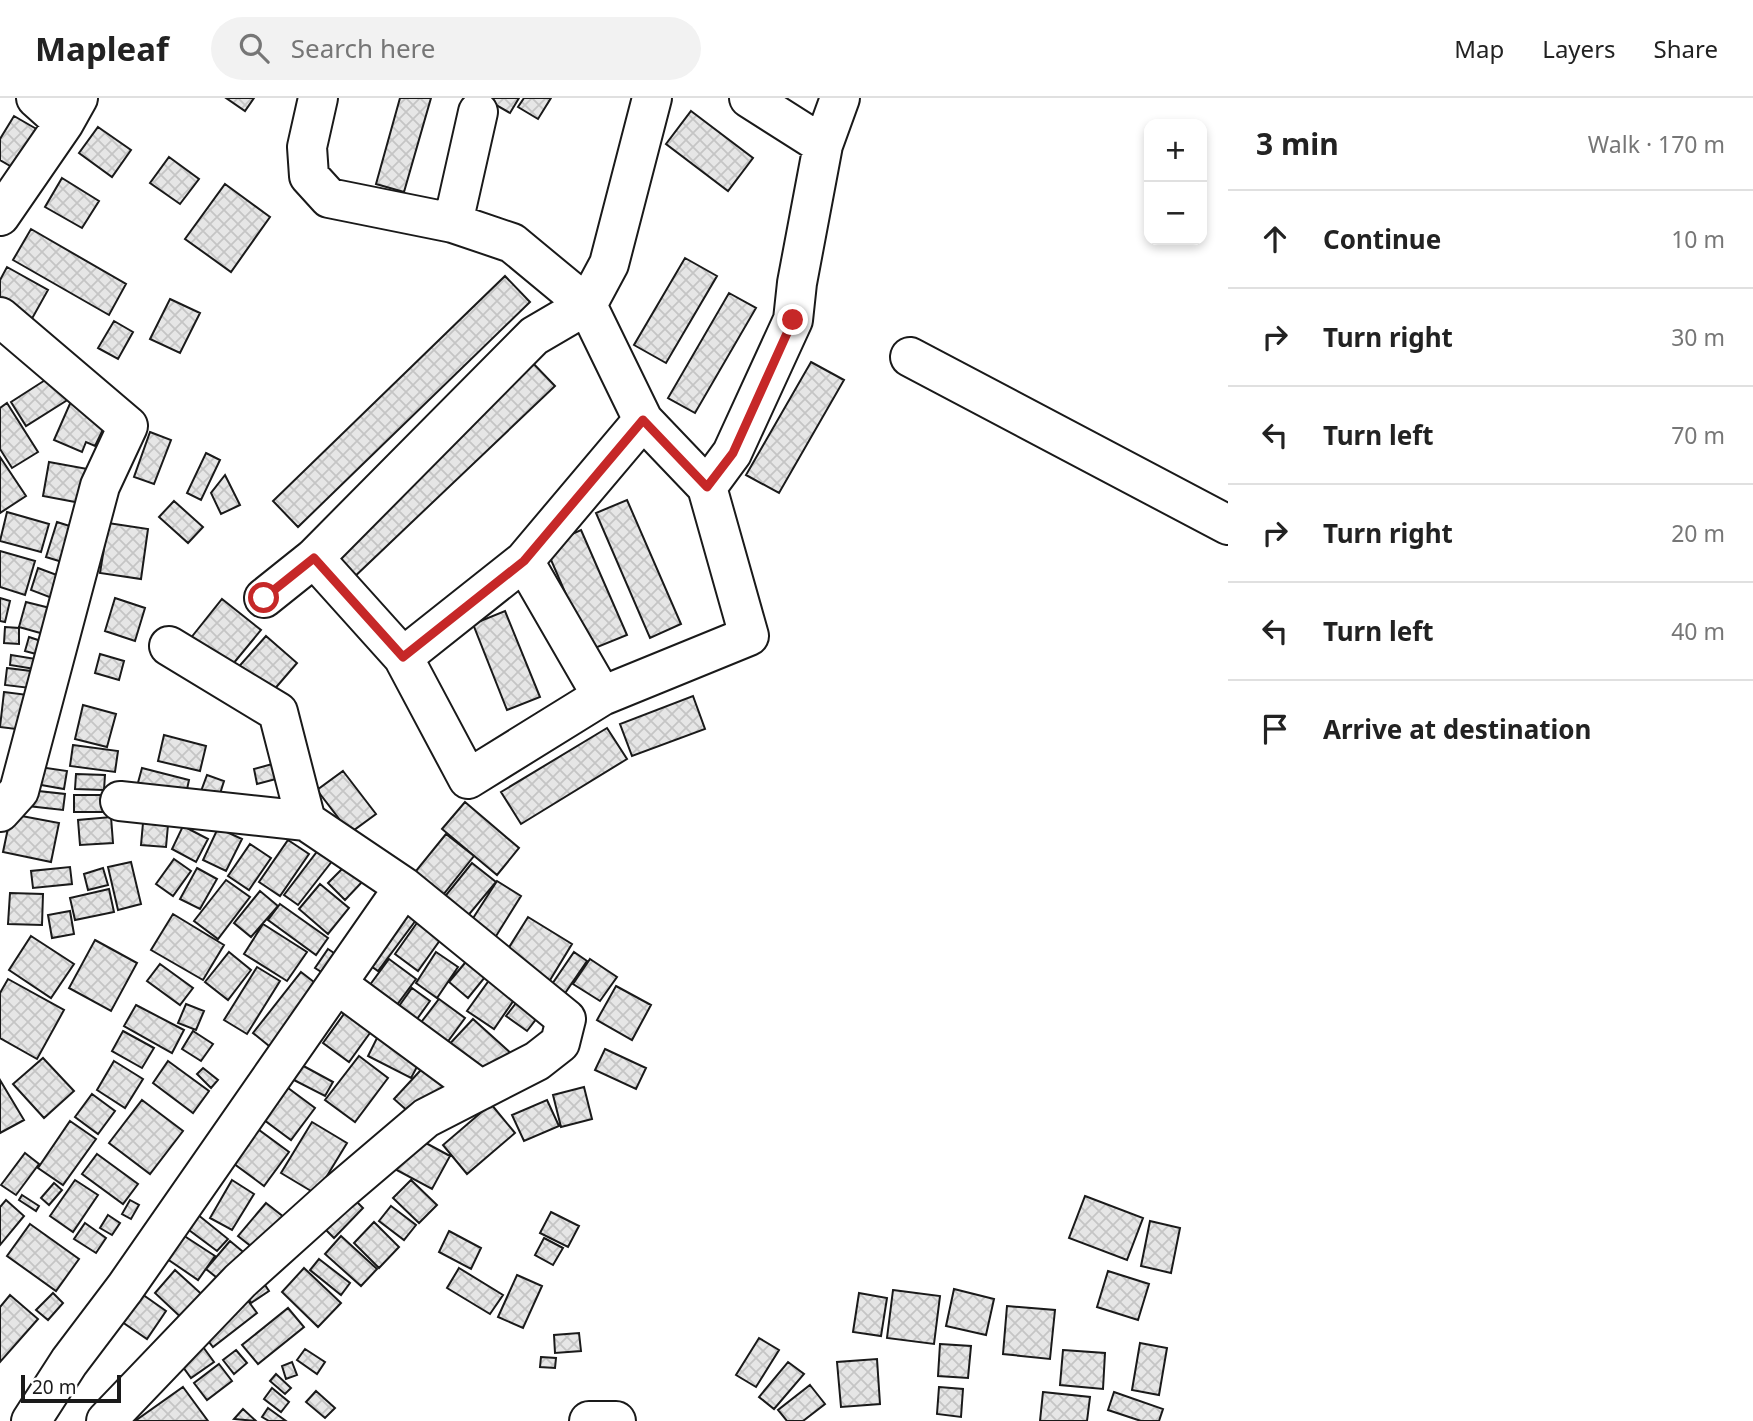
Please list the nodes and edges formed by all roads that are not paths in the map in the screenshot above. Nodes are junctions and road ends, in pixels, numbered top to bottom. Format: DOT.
graph roads {
  1 [pos="36,98"];
  2 [pos="318,98"];
  3 [pos="652,98"];
  4 [pos="749,98"];
  5 [pos="840,98"];
  6 [pos="71,110"];
  7 [pos="478,112"];
  8 [pos="823,145"];
  9 [pos="0,216"];
  10 [pos="453,223"];
  11 [pos="587,305"];
  12 [pos="0,317"];
  13 [pos="910,357"];
  14 [pos="643,420"];
  15 [pos="707,487"];
  16 [pos="1228,525"];
  17 [pos="314,558"];
  18 [pos="524,561"];
  19 [pos="264,598"];
  20 [pos="169,646"];
  21 [pos="403,657"];
  22 [pos="601,696"];
  23 [pos="120,801"];
  24 [pos="0,812"];
  25 [pos="306,821"];
  26 [pos="404,887"];
  27 [pos="337,984"];
  28 [pos="481,1090"];
  29 [pos="31,1421"];
  30 [pos="106,1421"];
  31 [pos="589,1421"];
  32 [pos="616,1421"];
  1 -- 6 [label="street"];
  2 -- 10 [label="street"];
  3 -- 11 [label="street"];
  4 -- 8 [label="street"];
  5 -- 8 [label="street"];
  6 -- 9 [label="street"];
  7 -- 10 [label="street"];
  8 -- 15 [label="street"];
  10 -- 11 [label="street"];
  11 -- 14 [label="street"];
  11 -- 17 [label="street"];
  12 -- 24 [label="street"];
  13 -- 16 [label="street"];
  14 -- 15 [label="street"];
  14 -- 18 [label="street"];
  15 -- 22 [label="street"];
  17 -- 19 [label="street"];
  17 -- 21 [label="street"];
  18 -- 21 [label="street"];
  18 -- 22 [label="street"];
  20 -- 25 [label="street"];
  21 -- 22 [label="street"];
  23 -- 25 [label="street"];
  25 -- 26 [label="street"];
  26 -- 27 [label="street"];
  26 -- 28 [label="street"];
  27 -- 28 [label="street"];
  27 -- 29 [label="street"];
  28 -- 30 [label="street"];
  31 -- 32 [label="street"];
}
